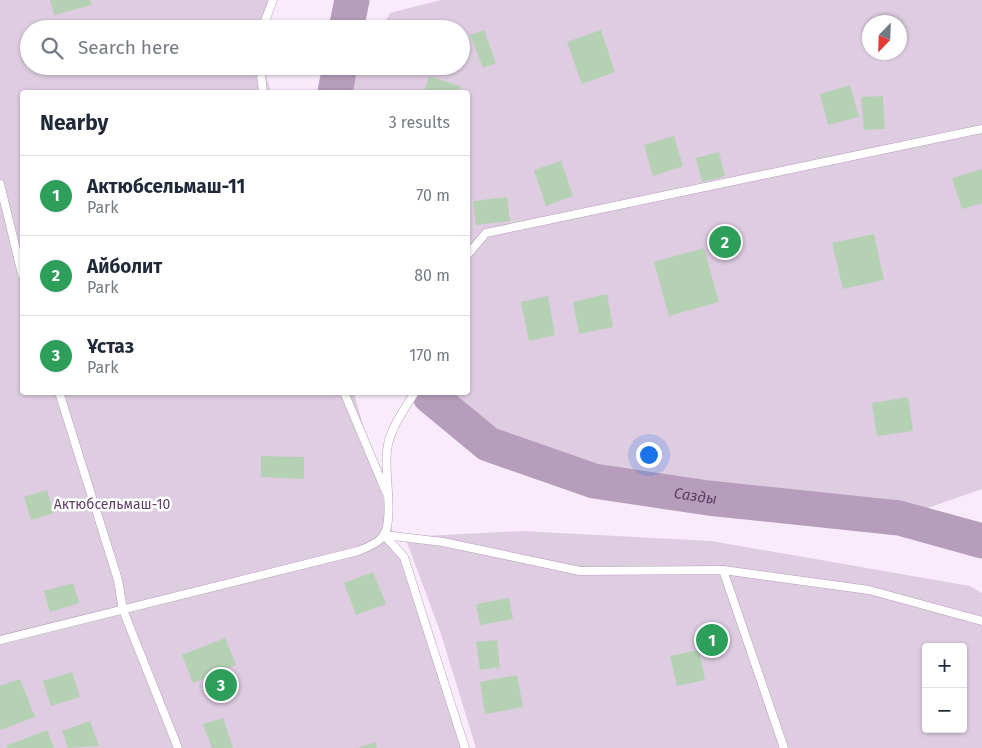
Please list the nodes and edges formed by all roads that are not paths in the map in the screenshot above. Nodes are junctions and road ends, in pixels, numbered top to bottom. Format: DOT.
graph roads {
  1 [pos="273,0"];
  2 [pos="265,20"];
  3 [pos="261,75"];
  4 [pos="263,90"];
  5 [pos="982,129"];
  6 [pos="0,184"];
  7 [pos="470,252"];
  8 [pos="20,266"];
  9 [pos="60,395"];
  10 [pos="345,395"];
  11 [pos="413,395"];
  12 [pos="388,497"];
  13 [pos="384,535"];
  14 [pos="723,570"];
  15 [pos="123,610"];
  16 [pos="982,621"];
  17 [pos="0,640"];
  18 [pos="178,748"];
  19 [pos="466,748"];
  20 [pos="784,748"];
  1 -- 2 [label="lane"];
  3 -- 4 [label="lane"];
  5 -- 7 [label="lane"];
  6 -- 8 [label="lane"];
  9 -- 15 [label="lane"];
  10 -- 12 [label="lane"];
  11 -- 12 [label="lane"];
  12 -- 13 [label="lane"];
  13 -- 14 [label="lane"];
  13 -- 15 [label="lane"];
  13 -- 19 [label="lane"];
  14 -- 16 [label="lane"];
  14 -- 20 [label="lane"];
  15 -- 17 [label="lane"];
  15 -- 18 [label="lane"];
}
